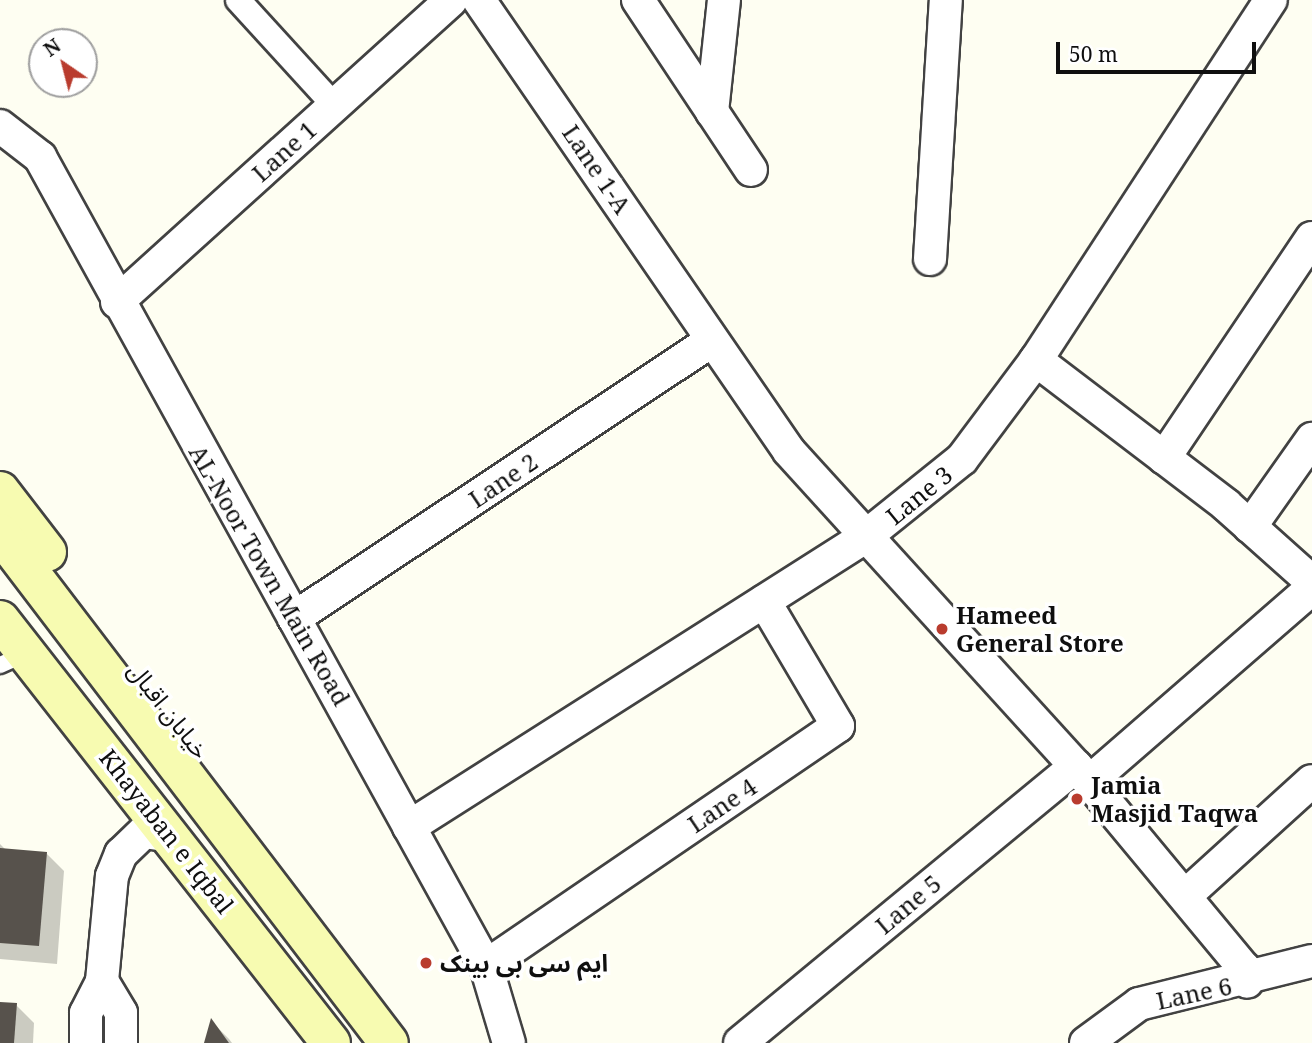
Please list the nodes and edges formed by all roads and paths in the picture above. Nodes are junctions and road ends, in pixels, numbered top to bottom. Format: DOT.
graph roads {
  1 [pos="238,0"];
  2 [pos="451,0"];
  3 [pos="480,0"];
  4 [pos="638,0"];
  5 [pos="724,0"];
  6 [pos="946,0"];
  7 [pos="1271,0"];
  8 [pos="334,105"];
  9 [pos="712,112"];
  10 [pos="0,125"];
  11 [pos="751,170"];
  12 [pos="1312,238"];
  13 [pos="930,259"];
  14 [pos="117,302"];
  15 [pos="711,341"];
  16 [pos="1036,360"];
  17 [pos="1312,439"];
  18 [pos="1164,458"];
  19 [pos="0,491"];
  20 [pos="1250,527"];
  21 [pos="0,533"];
  22 [pos="865,537"];
  23 [pos="1312,582"];
  24 [pos="1312,588"];
  25 [pos="764,601"];
  26 [pos="294,618"];
  27 [pos="0,620"];
  28 [pos="13,659"];
  29 [pos="1083,774"];
  30 [pos="1312,781"];
  31 [pos="408,827"];
  32 [pos="172,836"];
  33 [pos="234,837"];
  34 [pos="1185,896"];
  35 [pos="1312,961"];
  36 [pos="486,966"];
  37 [pos="102,981"];
  38 [pos="1247,982"];
  39 [pos="86,1043"];
  40 [pos="121,1043"];
  41 [pos="331,1043"];
  42 [pos="389,1043"];
  43 [pos="509,1043"];
  44 [pos="740,1043"];
  45 [pos="1086,1043"];
  1 -- 8 [label="street"];
  2 -- 8 [label="street, Lane 1"];
  3 -- 15 [label="street, Lane 1-A"];
  4 -- 9 [label="street"];
  5 -- 9 [label="street"];
  6 -- 13 [label="street"];
  7 -- 16 [label="street, Lane 3"];
  8 -- 14 [label="street, Lane 1"];
  9 -- 11 [label="street"];
  10 -- 14 [label="street, AL-Noor Town Main Road"];
  12 -- 18 [label="street"];
  14 -- 26 [label="street, AL-Noor Town Main Road"];
  15 -- 22 [label="street, Lane 1-A"];
  15 -- 26 [label="street, Lane 2"];
  16 -- 18 [label="street"];
  16 -- 22 [label="street, Lane 3"];
  17 -- 20 [label="street"];
  18 -- 20 [label="street"];
  19 -- 33 [label="main road, خیابان اقبال"];
  20 -- 23 [label="street"];
  21 -- 33 [label="main road"];
  22 -- 25 [label="street, Lane 3"];
  22 -- 29 [label="street, Lane 1-A"];
  24 -- 29 [label="street, Lane 5"];
  25 -- 31 [label="street, Lane 3"];
  25 -- 36 [label="street, Lane 4"];
  26 -- 31 [label="street, AL-Noor Town Main Road"];
  27 -- 28 [label="main road, Khayaban e Iqbal"];
  28 -- 32 [label="main road, Khayaban e Iqbal"];
  29 -- 34 [label="street, Lane 1-A"];
  29 -- 44 [label="street, Lane 5"];
  30 -- 34 [label="street"];
  31 -- 36 [label="street, AL-Noor Town Main Road"];
  32 -- 37 [label="street"];
  32 -- 41 [label="main road, Khayaban e Iqbal"];
  33 -- 42 [label="main road, خیابان اقبال"];
  34 -- 38 [label="street, Lane 1-A"];
  35 -- 38 [label="street, Lane 6"];
  36 -- 43 [label="street, AL-Noor Town Main Road"];
  37 -- 39 [label="street"];
  37 -- 40 [label="street"];
  38 -- 45 [label="street, Lane 6"];
}
